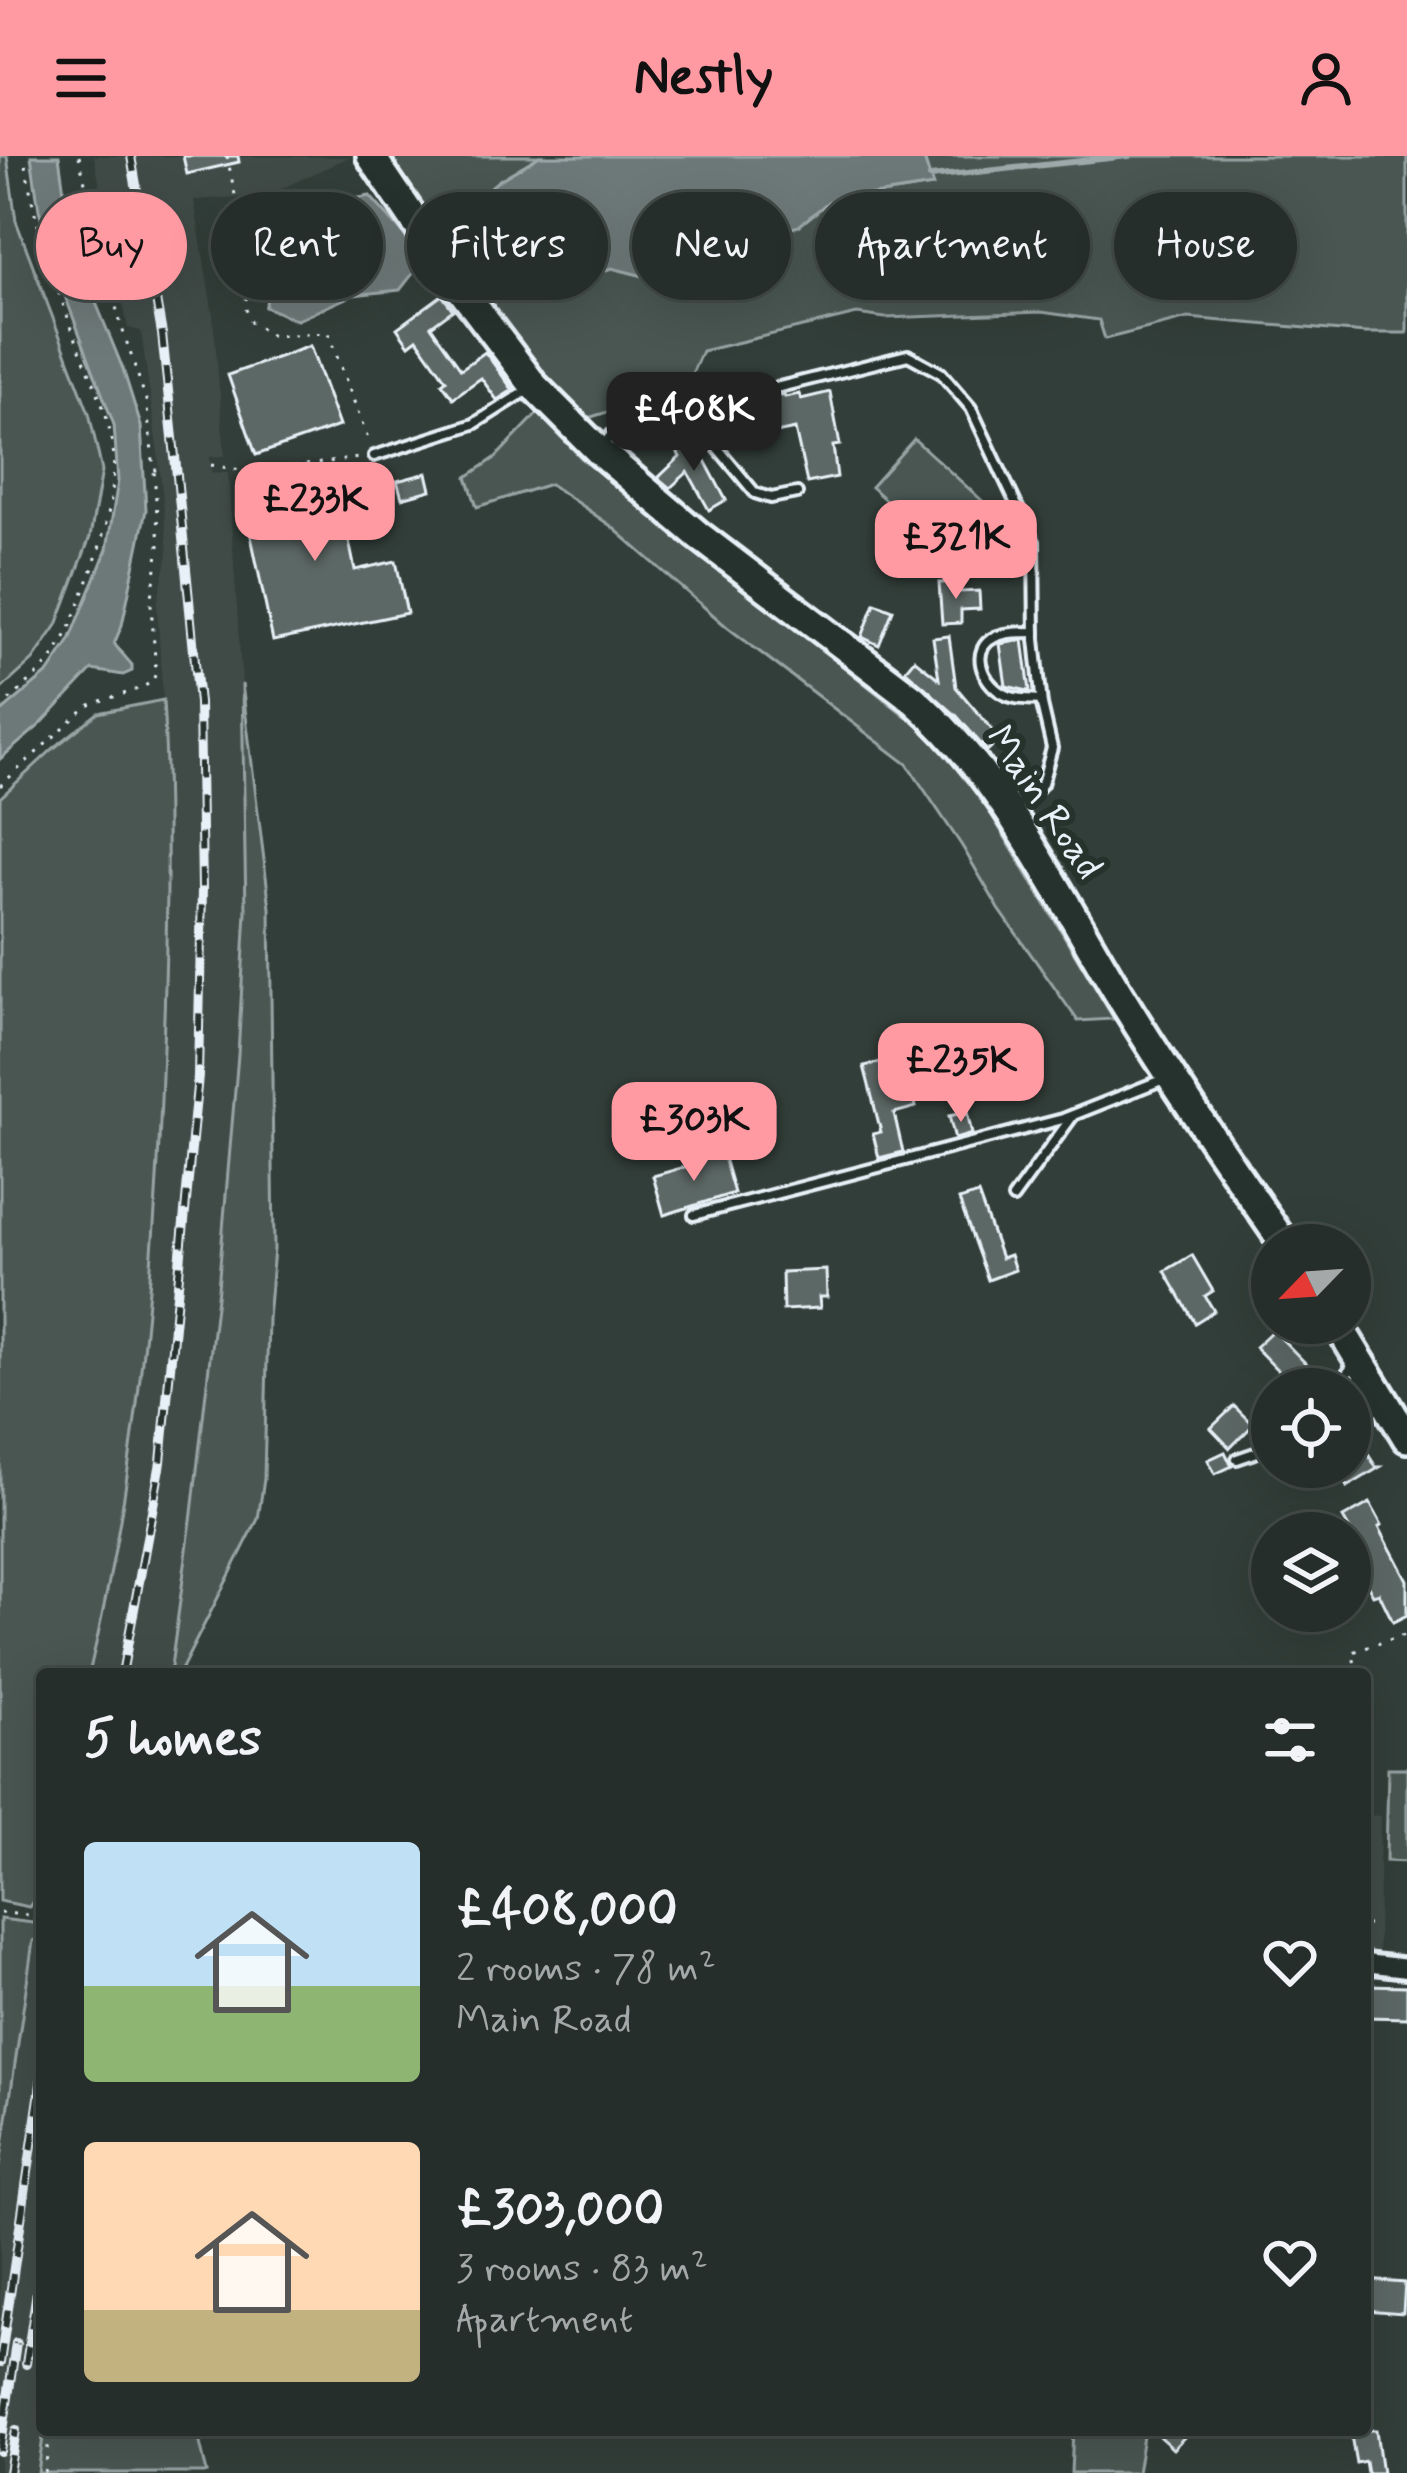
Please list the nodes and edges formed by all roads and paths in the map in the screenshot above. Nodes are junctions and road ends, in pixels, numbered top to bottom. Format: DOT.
graph roads {
  1 [pos="25,156"];
  2 [pos="80,156"];
  3 [pos="227,156"];
  4 [pos="370,156"];
  5 [pos="534,386"];
  6 [pos="674,410"];
  7 [pos="598,451"];
  8 [pos="374,455"];
  9 [pos="211,465"];
  10 [pos="797,494"];
  11 [pos="1035,632"];
  12 [pos="1041,700"];
  13 [pos="0,708"];
  14 [pos="0,786"];
  15 [pos="1010,813"];
  16 [pos="1169,1077"];
  17 [pos="1073,1115"];
  18 [pos="1013,1198"];
  19 [pos="694,1215"];
  20 [pos="1270,1224"];
  21 [pos="1350,1344"];
  22 [pos="1359,1359"];
  23 [pos="1352,1368"];
  24 [pos="1407,1438"];
  25 [pos="1251,1455"];
  26 [pos="1238,1460"];
  27 [pos="1407,1634"];
  28 [pos="1355,1668"];
  29 [pos="0,1913"];
  30 [pos="36,1916"];
  31 [pos="1371,1964"];
  32 [pos="1407,1968"];
  33 [pos="49,2436"];
  34 [pos="45,2473"];
  1 -- 13 [label="path"];
  2 -- 14 [label="path"];
  3 -- 8 [label="path"];
  4 -- 5 [label="highway, Main Road"];
  5 -- 7 [label="highway, Main Road"];
  5 -- 8 [label="lane"];
  6 -- 7 [label="lane"];
  6 -- 10 [label="lane"];
  6 -- 11 [label="lane"];
  7 -- 15 [label="highway, Main Road"];
  8 -- 9 [label="path"];
  11 -- 12 [label="lane"];
  11 -- 12 [label="lane"];
  12 -- 15 [label="lane"];
  15 -- 16 [label="highway, Main Road"];
  16 -- 17 [label="lane"];
  16 -- 20 [label="highway, Main Road"];
  17 -- 18 [label="lane"];
  17 -- 19 [label="lane"];
  21 -- 22 [label="highway"];
  22 -- 23 [label="lane"];
  22 -- 24 [label="highway"];
  25 -- 26 [label="lane"];
  27 -- 28 [label="path"];
  29 -- 30 [label="path"];
  31 -- 32 [label="street"];
  33 -- 34 [label="path"];
}
